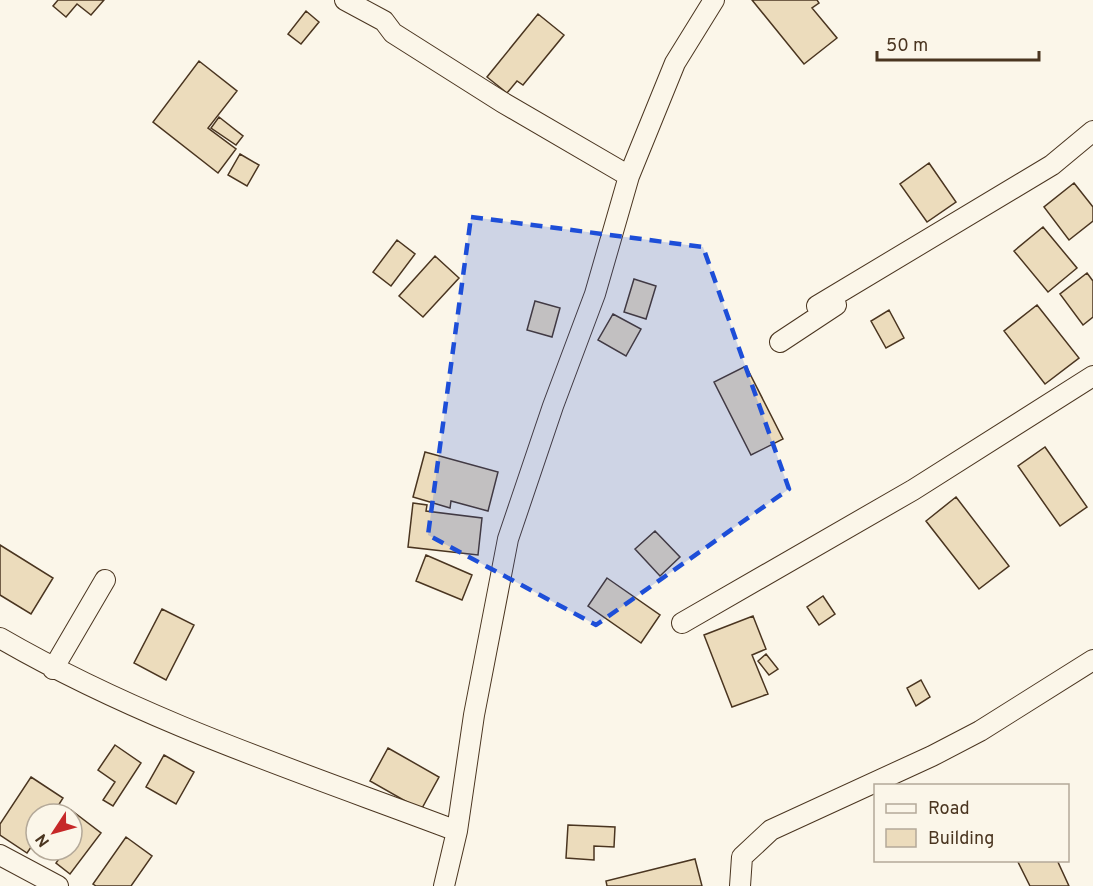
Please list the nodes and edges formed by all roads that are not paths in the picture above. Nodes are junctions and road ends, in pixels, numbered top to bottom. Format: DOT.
graph roads {
  1 [pos="345,0"];
  2 [pos="714,0"];
  3 [pos="1093,131"];
  4 [pos="629,176"];
  5 [pos="982,207"];
  6 [pos="817,306"];
  7 [pos="780,342"];
  8 [pos="1093,376"];
  9 [pos="105,580"];
  10 [pos="682,623"];
  11 [pos="0,638"];
  12 [pos="1093,660"];
  13 [pos="53,669"];
  14 [pos="457,831"];
  15 [pos="0,855"];
  16 [pos="58,886"];
  17 [pos="444,886"];
  18 [pos="740,886"];
  1 -- 4 [label="street"];
  2 -- 4 [label="street"];
  3 -- 5 [label="street"];
  4 -- 14 [label="street"];
  5 -- 6 [label="street"];
  5 -- 7 [label="street"];
  8 -- 10 [label="street"];
  9 -- 13 [label="street"];
  11 -- 13 [label="street"];
  12 -- 18 [label="street"];
  13 -- 14 [label="street"];
  14 -- 17 [label="street"];
  15 -- 16 [label="street"];
}
